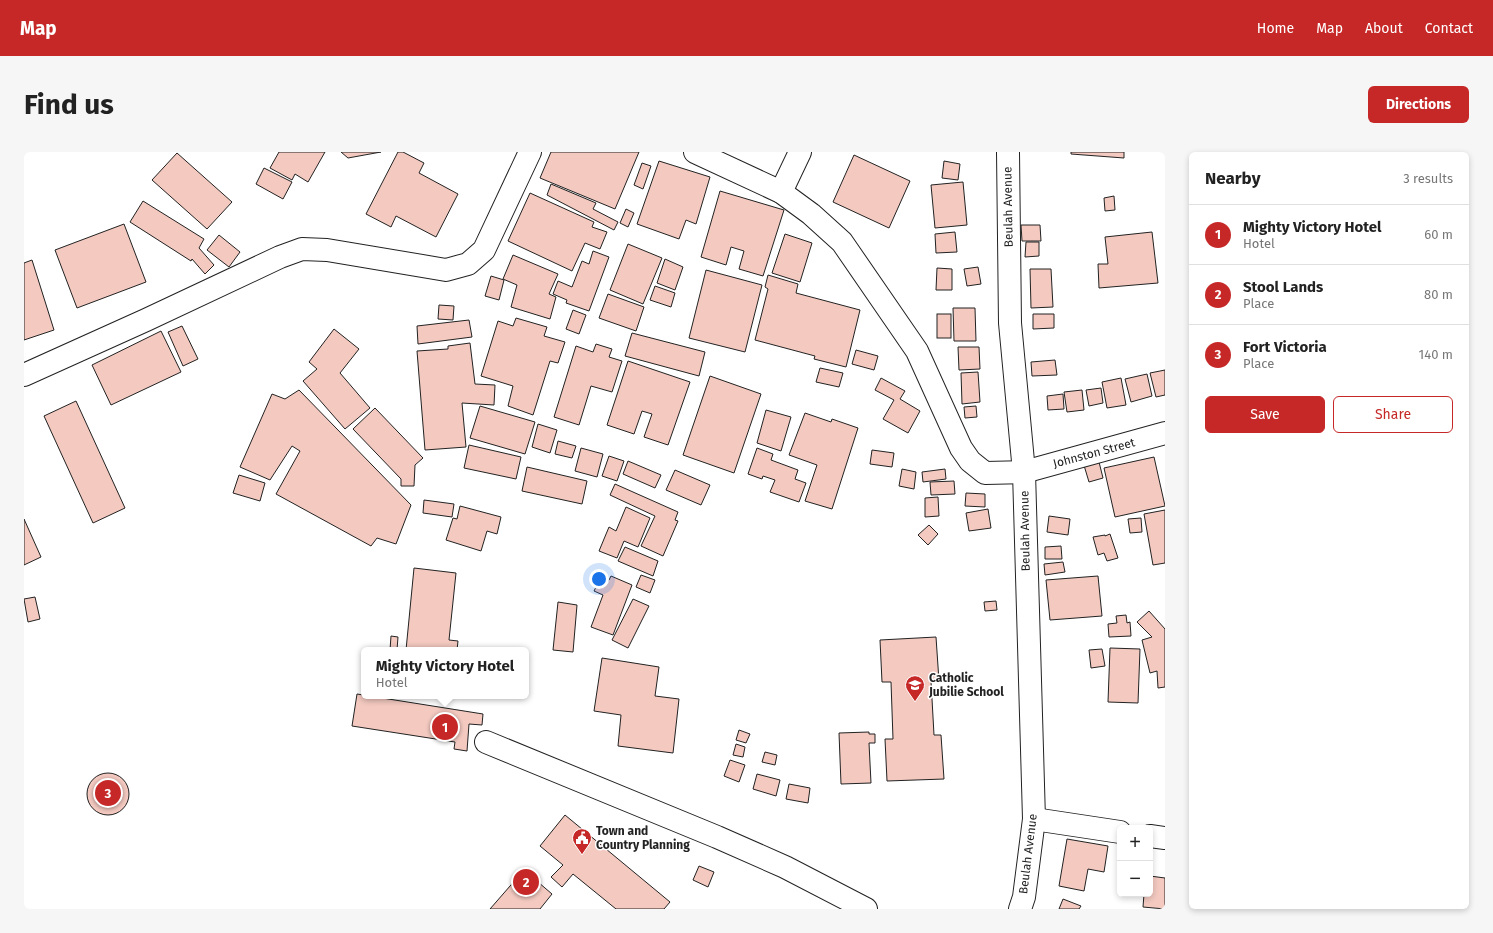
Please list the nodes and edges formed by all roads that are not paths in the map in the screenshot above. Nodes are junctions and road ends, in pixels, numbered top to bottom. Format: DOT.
graph roads {
  1 [pos="530,152"];
  2 [pos="695,152"];
  3 [pos="800,152"];
  4 [pos="1008,152"];
  5 [pos="781,192"];
  6 [pos="24,375"];
  7 [pos="1165,433"];
  8 [pos="1024,472"];
  9 [pos="486,742"];
  10 [pos="1034,819"];
  11 [pos="1117,832"];
  12 [pos="1153,836"];
  13 [pos="1165,838"];
  14 [pos="866,909"];
  15 [pos="1020,909"];
  1 -- 6 [label="street"];
  2 -- 5 [label="street, Johnston Street"];
  3 -- 5 [label="street"];
  4 -- 8 [label="street, Beulah Avenue"];
  5 -- 8 [label="street, Johnston Street"];
  7 -- 8 [label="street, Johnston Street"];
  8 -- 10 [label="street, Beulah Avenue"];
  9 -- 14 [label="street"];
  10 -- 11 [label="street"];
  10 -- 15 [label="street, Beulah Avenue"];
  12 -- 13 [label="street"];
}
